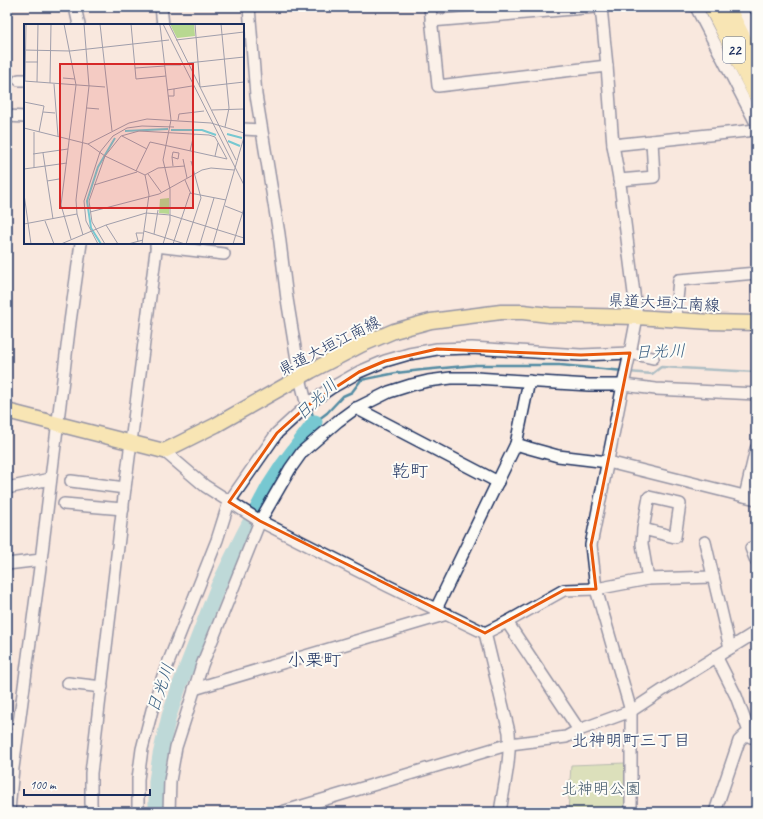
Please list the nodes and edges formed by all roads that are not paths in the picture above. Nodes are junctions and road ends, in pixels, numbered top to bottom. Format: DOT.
graph roads {
  1 [pos="76,7"];
  2 [pos="161,7"];
  3 [pos="249,7"];
  4 [pos="430,7"];
  5 [pos="596,7"];
  6 [pos="600,7"];
  7 [pos="696,7"];
  8 [pos="712,7"];
  9 [pos="727,7"];
  10 [pos="741,7"];
  11 [pos="432,21"];
  12 [pos="79,24"];
  13 [pos="163,24"];
  14 [pos="756,36"];
  15 [pos="756,65"];
  16 [pos="606,66"];
  17 [pos="756,94"];
  18 [pos="7,116"];
  19 [pos="24,117"];
  20 [pos="756,123"];
  21 [pos="244,129"];
  22 [pos="261,130"];
  23 [pos="756,130"];
  24 [pos="652,141"];
  25 [pos="613,145"];
  26 [pos="619,180"];
  27 [pos="81,244"];
  28 [pos="156,244"];
  29 [pos="224,254"];
  30 [pos="756,273"];
  31 [pos="637,317"];
  32 [pos="675,319"];
  33 [pos="756,323"];
  34 [pos="630,355"];
  35 [pos="653,358"];
  36 [pos="300,378"];
  37 [pos="530,381"];
  38 [pos="623,384"];
  39 [pos="756,394"];
  40 [pos="307,406"];
  41 [pos="356,408"];
  42 [pos="7,411"];
  43 [pos="57,423"];
  44 [pos="131,442"];
  45 [pos="516,444"];
  46 [pos="756,449"];
  47 [pos="164,451"];
  48 [pos="608,462"];
  49 [pos="50,479"];
  50 [pos="71,482"];
  51 [pos="498,482"];
  52 [pos="7,488"];
  53 [pos="125,488"];
  54 [pos="744,496"];
  55 [pos="756,499"];
  56 [pos="231,502"];
  57 [pos="64,504"];
  58 [pos="123,509"];
  59 [pos="259,520"];
  60 [pos="643,529"];
  61 [pos="705,542"];
  62 [pos="751,548"];
  63 [pos="41,560"];
  64 [pos="756,561"];
  65 [pos="7,564"];
  66 [pos="713,577"];
  67 [pos="648,579"];
  68 [pos="596,589"];
  69 [pos="436,609"];
  70 [pos="447,614"];
  71 [pos="507,622"];
  72 [pos="756,632"];
  73 [pos="484,633"];
  74 [pos="730,648"];
  75 [pos="716,656"];
  76 [pos="68,683"];
  77 [pos="102,687"];
  78 [pos="194,689"];
  79 [pos="631,711"];
  80 [pos="580,730"];
  81 [pos="753,737"];
  82 [pos="510,744"];
  83 [pos="9,812"];
  84 [pos="92,812"];
  85 [pos="138,812"];
  86 [pos="170,812"];
  87 [pos="282,812"];
  88 [pos="500,812"];
  89 [pos="631,812"];
  90 [pos="715,812"];
  1 -- 12 [label="street"];
  2 -- 13 [label="street"];
  3 -- 22 [label="street"];
  4 -- 11 [label="street"];
  5 -- 11 [label="street"];
  6 -- 16 [label="street"];
  7 -- 20 [label="street"];
  8 -- 17 [label="highway, 22"];
  9 -- 15 [label="highway, 22"];
  10 -- 14 [label="street"];
  11 -- 16 [label="street"];
  16 -- 25 [label="street"];
  18 -- 19 [label="street"];
  21 -- 22 [label="street"];
  22 -- 36 [label="street"];
  23 -- 24 [label="street"];
  24 -- 25 [label="street"];
  24 -- 26 [label="street"];
  25 -- 26 [label="street"];
  26 -- 31 [label="street"];
  27 -- 43 [label="street"];
  28 -- 29 [label="street"];
  28 -- 44 [label="street"];
  30 -- 32 [label="street"];
  31 -- 32 [label="main road, 県道大垣江南線"];
  31 -- 34 [label="street"];
  31 -- 36 [label="main road, 県道大垣江南線"];
  32 -- 33 [label="main road, 県道大垣江南線"];
  34 -- 35 [label="street"];
  34 -- 38 [label="street"];
  34 -- 40 [label="street"];
  36 -- 40 [label="street"];
  36 -- 47 [label="main road, 県道大垣江南線"];
  37 -- 38 [label="street"];
  37 -- 41 [label="street"];
  37 -- 45 [label="street"];
  38 -- 39 [label="street"];
  38 -- 48 [label="street"];
  40 -- 56 [label="street"];
  41 -- 51 [label="street"];
  41 -- 59 [label="street"];
  42 -- 43 [label="main road"];
  43 -- 44 [label="main road"];
  43 -- 49 [label="street"];
  44 -- 47 [label="main road"];
  44 -- 53 [label="street"];
  45 -- 48 [label="street"];
  45 -- 51 [label="street"];
  46 -- 54 [label="street"];
  47 -- 56 [label="street"];
  48 -- 54 [label="street"];
  48 -- 68 [label="street"];
  49 -- 52 [label="street"];
  49 -- 63 [label="street"];
  50 -- 53 [label="street"];
  51 -- 69 [label="street"];
  53 -- 58 [label="street"];
  54 -- 55 [label="street"];
  56 -- 59 [label="street"];
  56 -- 85 [label="street"];
  57 -- 58 [label="street"];
  58 -- 77 [label="street"];
  59 -- 69 [label="street"];
  59 -- 78 [label="street"];
  60 -- 67 [label="street"];
  61 -- 66 [label="street"];
  62 -- 64 [label="street"];
  63 -- 65 [label="street"];
  63 -- 83 [label="street"];
  66 -- 67 [label="street"];
  66 -- 74 [label="street"];
  67 -- 68 [label="street"];
  68 -- 71 [label="street"];
  68 -- 79 [label="street"];
  69 -- 70 [label="street"];
  70 -- 73 [label="street"];
  70 -- 78 [label="street"];
  71 -- 73 [label="street"];
  71 -- 80 [label="street"];
  72 -- 74 [label="street"];
  73 -- 82 [label="street"];
  74 -- 75 [label="street"];
  75 -- 79 [label="street"];
  75 -- 81 [label="street"];
  76 -- 77 [label="street"];
  77 -- 84 [label="street"];
  78 -- 86 [label="street"];
  79 -- 80 [label="street"];
  79 -- 89 [label="street"];
  80 -- 82 [label="street"];
  81 -- 90 [label="street"];
  82 -- 87 [label="street"];
  82 -- 88 [label="street"];
}
